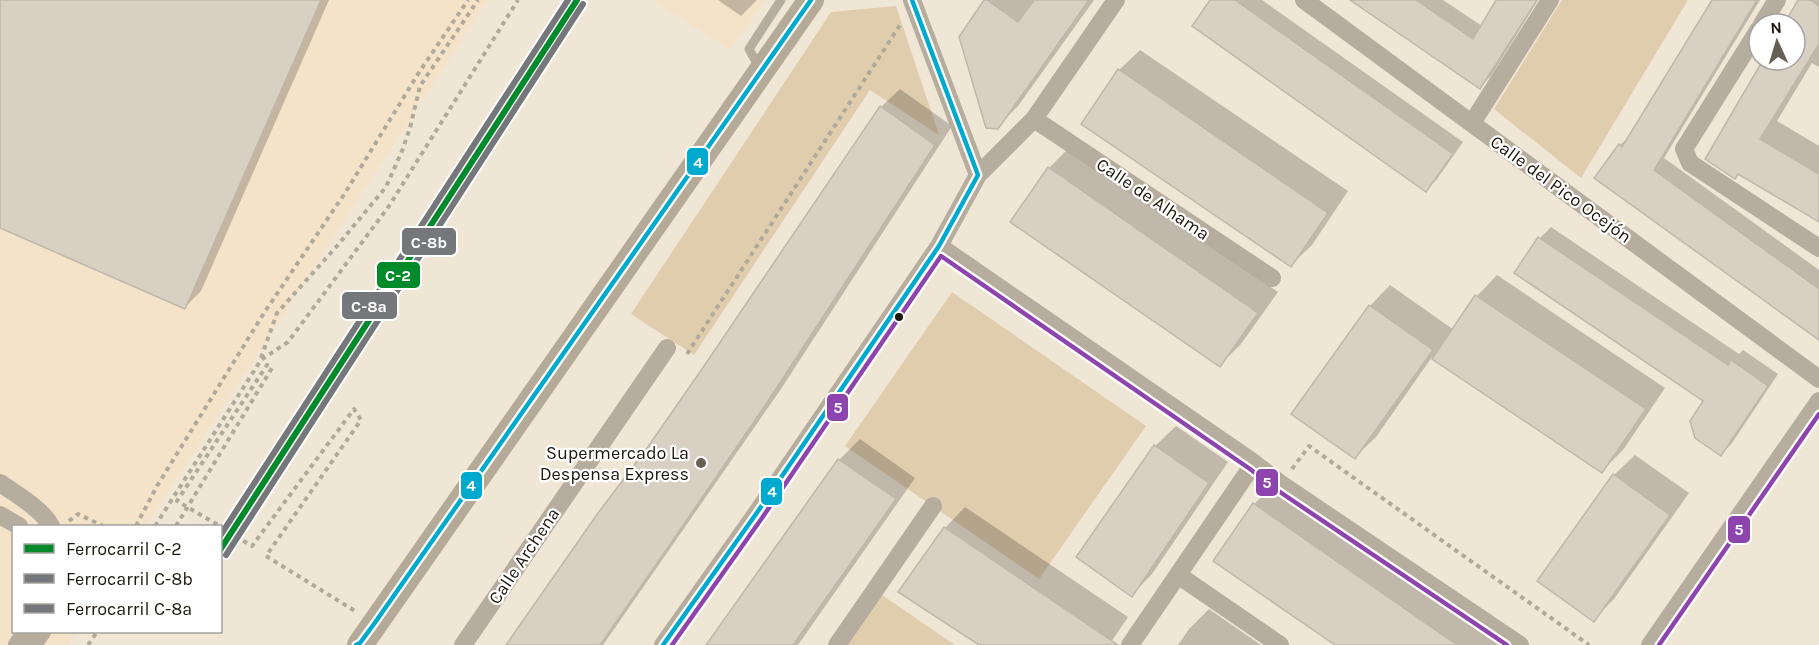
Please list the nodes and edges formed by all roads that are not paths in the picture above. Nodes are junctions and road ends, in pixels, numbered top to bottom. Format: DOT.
graph roads {
  1 [pos="780,0"];
  2 [pos="811,0"];
  3 [pos="1116,0"];
  4 [pos="1304,0"];
  5 [pos="1550,0"];
  6 [pos="912,2"];
  7 [pos="1747,48"];
  8 [pos="760,71"];
  9 [pos="1034,119"];
  10 [pos="1472,123"];
  11 [pos="978,175"];
  12 [pos="939,246"];
  13 [pos="1819,248"];
  14 [pos="1272,278"];
  15 [pos="667,348"];
  16 [pos="1819,379"];
  17 [pos="1819,401"];
  18 [pos="1254,463"];
  19 [pos="0,483"];
  20 [pos="933,506"];
  21 [pos="0,515"];
  22 [pos="17,525"];
  23 [pos="50,525"];
  24 [pos="1178,575"];
  25 [pos="362,639"];
  26 [pos="463,645"];
  27 [pos="663,645"];
  28 [pos="837,645"];
  29 [pos="1130,645"];
  30 [pos="1280,645"];
  31 [pos="1520,645"];
  32 [pos="1650,645"];
  1 -- 8 [label="lane"];
  2 -- 8 [label="main road"];
  3 -- 9 [label="street"];
  4 -- 10 [label="street, Calle del Pico Ocejón"];
  5 -- 10 [label="street"];
  6 -- 11 [label="street"];
  7 -- 13 [label="street"];
  8 -- 25 [label="main road"];
  9 -- 11 [label="street"];
  9 -- 14 [label="street, Calle de Alhama"];
  10 -- 16 [label="street, Calle del Pico Ocejón"];
  11 -- 12 [label="street"];
  12 -- 18 [label="street"];
  12 -- 27 [label="street"];
  15 -- 26 [label="street, Calle Archena"];
  17 -- 32 [label="street"];
  18 -- 24 [label="street"];
  18 -- 31 [label="street"];
  19 -- 23 [label="street"];
  20 -- 28 [label="street"];
  21 -- 22 [label="street"];
  24 -- 29 [label="street"];
  24 -- 30 [label="street"];
}
